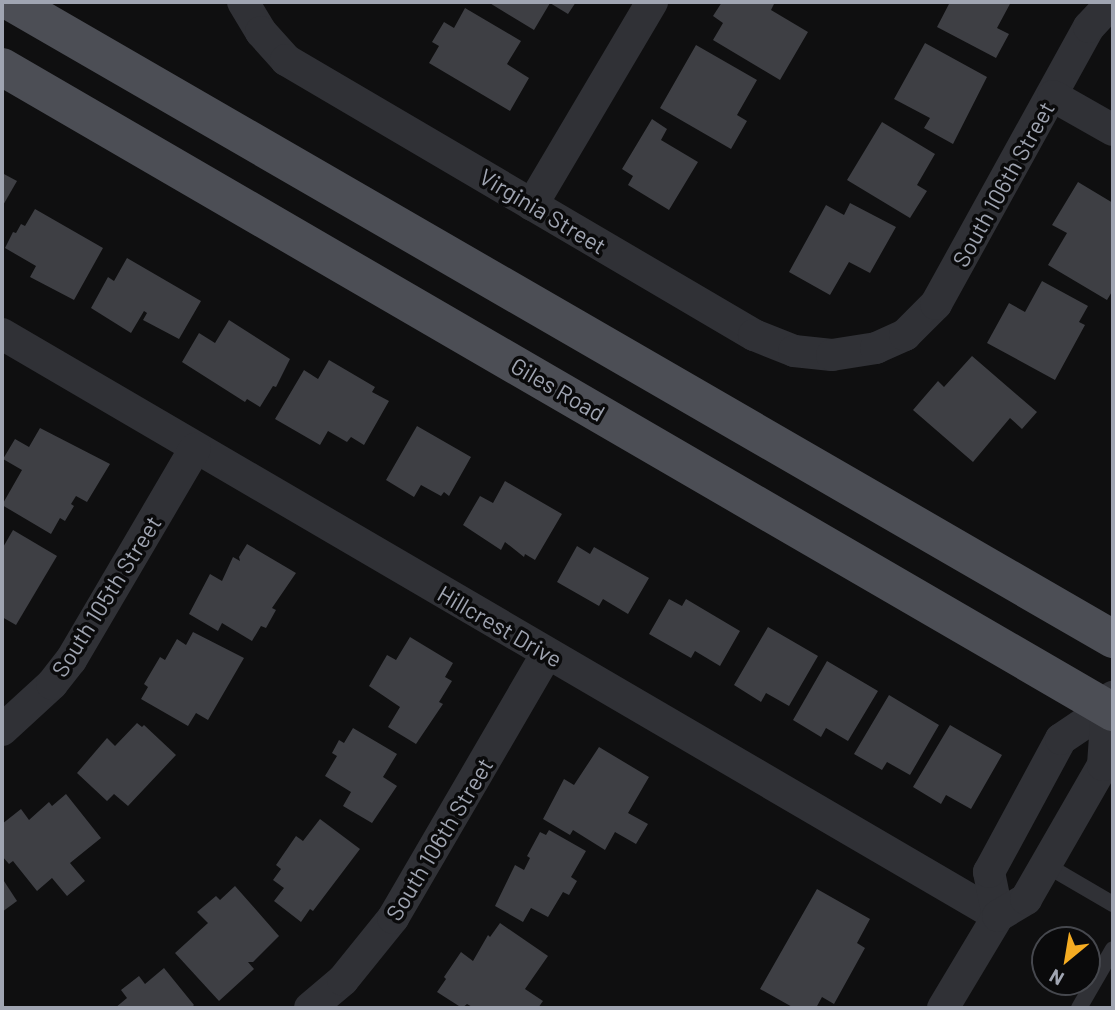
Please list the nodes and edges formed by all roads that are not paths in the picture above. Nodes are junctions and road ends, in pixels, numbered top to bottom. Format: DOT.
graph roads {
  1 [pos="11,2"];
  2 [pos="243,2"];
  3 [pos="652,2"];
  4 [pos="1112,2"];
  5 [pos="2,67"];
  6 [pos="1053,96"];
  7 [pos="1113,130"];
  8 [pos="532,205"];
  9 [pos="2,334"];
  10 [pos="876,348"];
  11 [pos="195,449"];
  12 [pos="1113,639"];
  13 [pos="547,653"];
  14 [pos="1111,706"];
  15 [pos="2,730"];
  16 [pos="1046,865"];
  17 [pos="1113,904"];
  18 [pos="998,916"];
  19 [pos="1113,949"];
  20 [pos="310,1008"];
  21 [pos="943,1008"];
  22 [pos="1079,1008"];
  1 -- 12 [label="main road"];
  2 -- 8 [label="street, Virginia Street"];
  3 -- 8 [label="street"];
  4 -- 6 [label="street, South 106th Street"];
  5 -- 14 [label="main road, Giles Road"];
  6 -- 7 [label="street"];
  6 -- 10 [label="street, South 106th Street"];
  8 -- 10 [label="street, Virginia Street"];
  9 -- 11 [label="street, Hillcrest Drive"];
  11 -- 13 [label="street, Hillcrest Drive"];
  11 -- 15 [label="street, South 105th Street"];
  13 -- 18 [label="street, Hillcrest Drive"];
  13 -- 20 [label="street, South 106th Street"];
  14 -- 16 [label="street"];
  14 -- 18 [label="street"];
  16 -- 17 [label="lane"];
  16 -- 18 [label="street"];
  18 -- 21 [label="street"];
  19 -- 22 [label="lane"];
}
